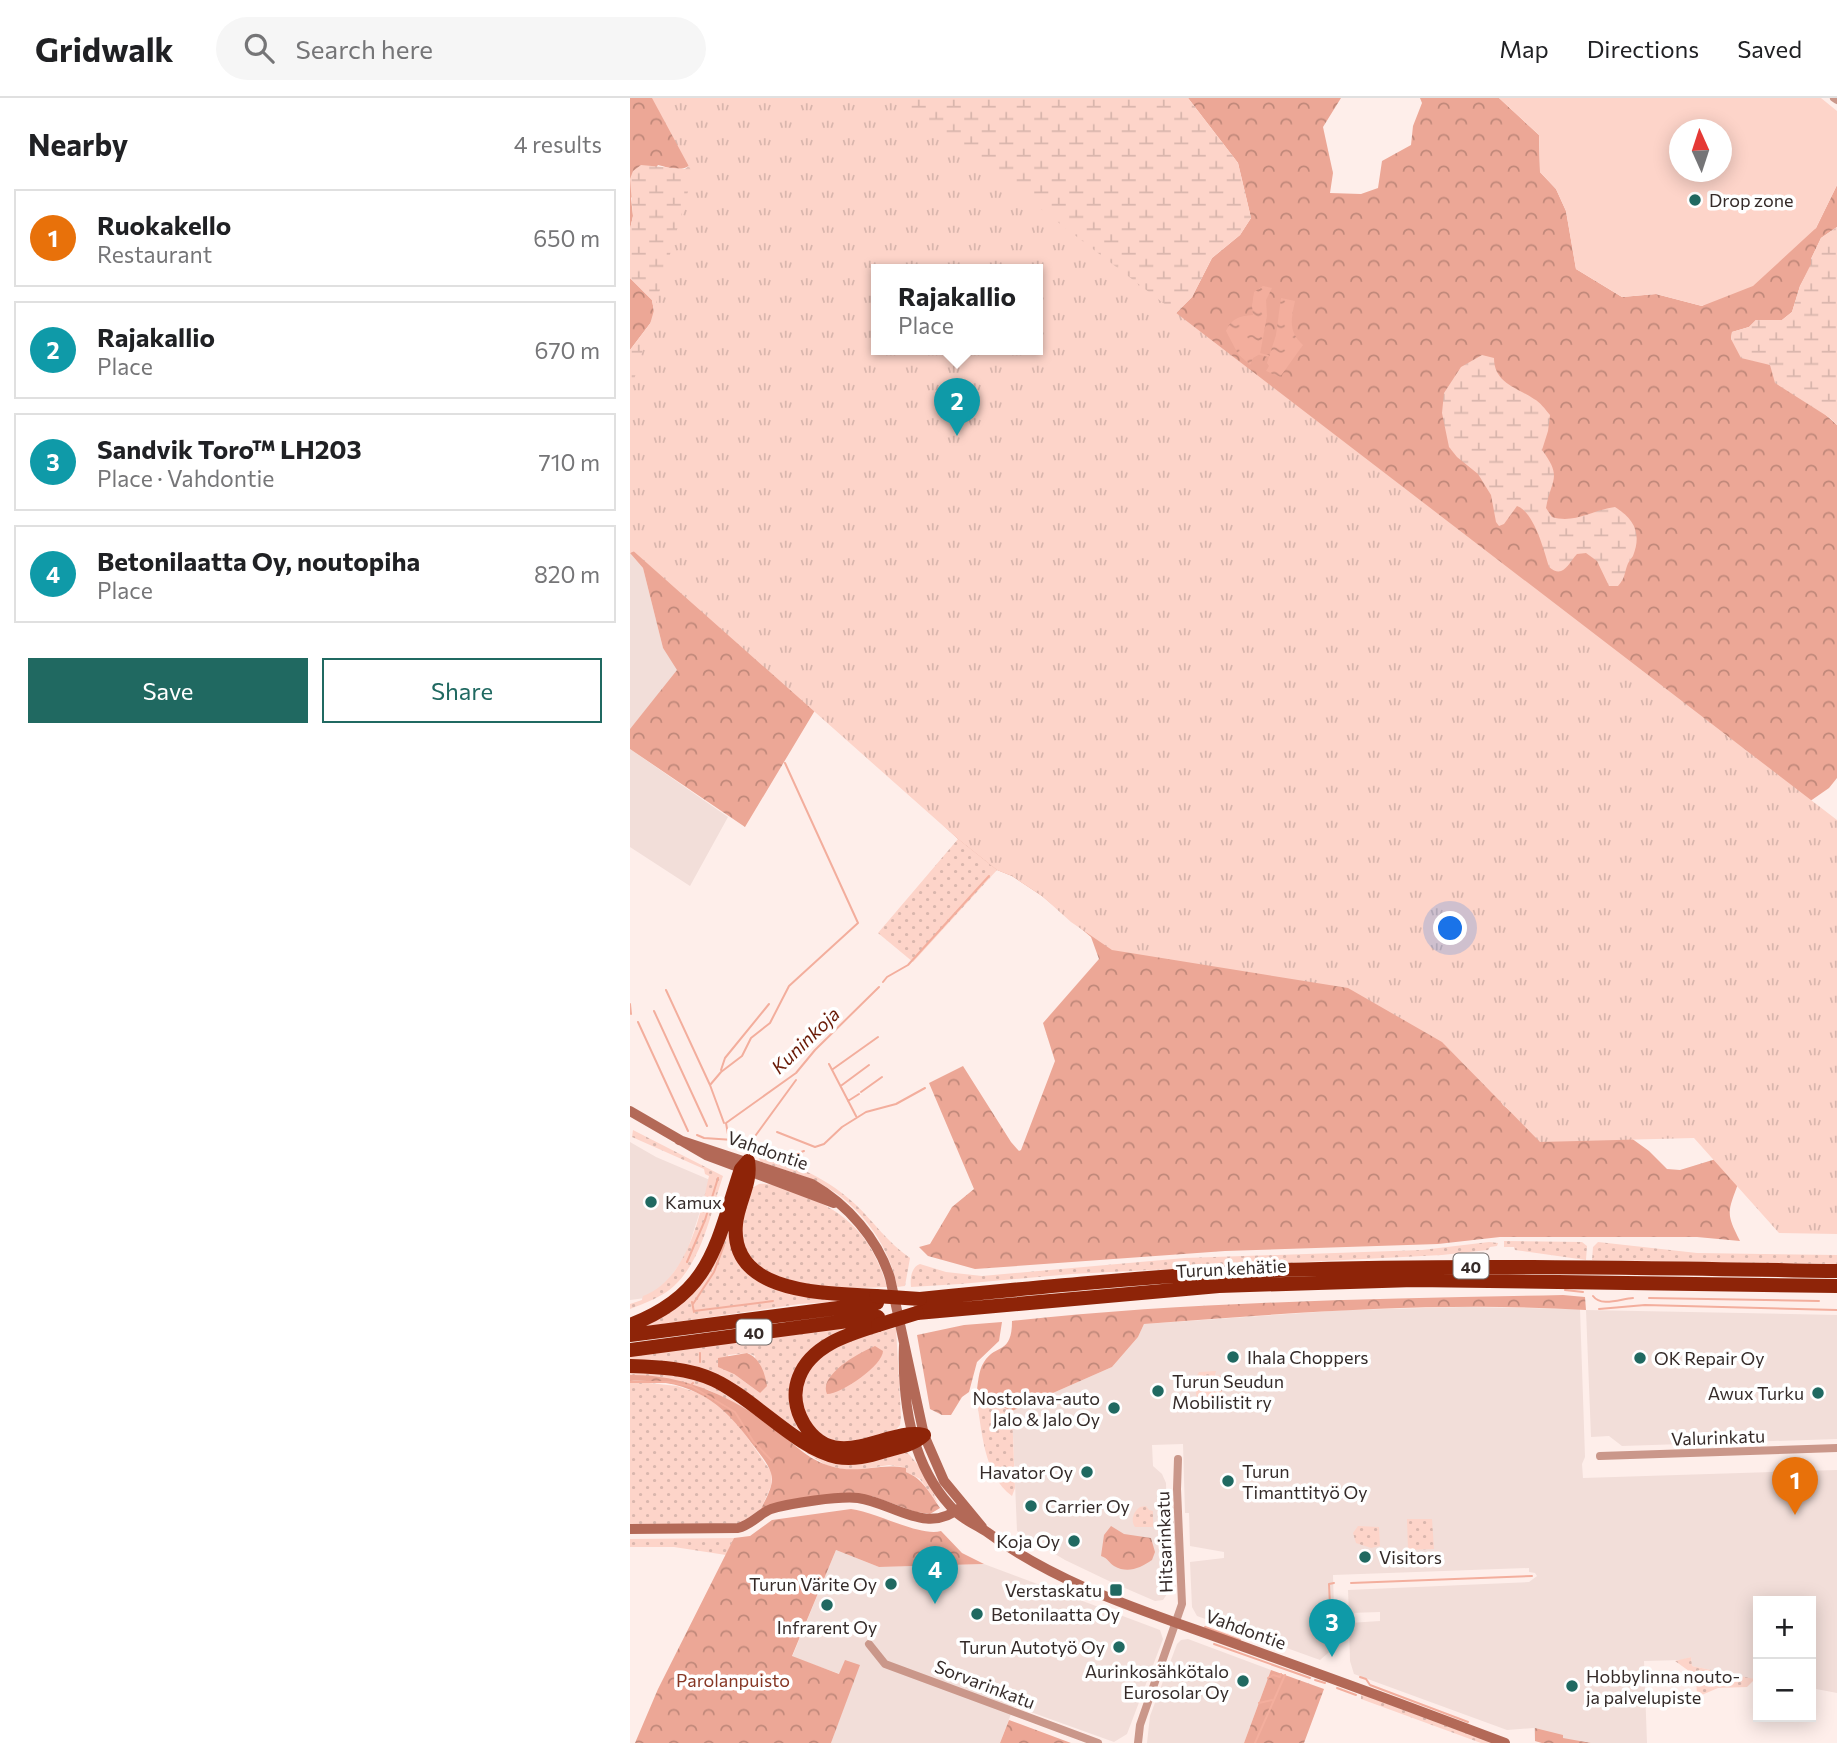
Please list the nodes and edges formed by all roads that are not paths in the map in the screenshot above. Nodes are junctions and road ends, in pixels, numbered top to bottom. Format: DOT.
graph roads {
  1 [pos="630,1111"];
  2 [pos="746,1168"];
  3 [pos="1837,1271"];
  4 [pos="1837,1286"];
  5 [pos="923,1306"];
  6 [pos="877,1310"];
  7 [pos="630,1325"];
  8 [pos="630,1335"];
  9 [pos="630,1350"];
  10 [pos="630,1366"];
  11 [pos="917,1437"];
  12 [pos="1837,1448"];
  13 [pos="1600,1456"];
  14 [pos="1178,1459"];
  15 [pos="959,1509"];
  16 [pos="630,1529"];
  17 [pos="1177,1623"];
  18 [pos="869,1644"];
  19 [pos="1098,1743"];
  20 [pos="1138,1743"];
  21 [pos="1505,1743"];
  1 -- 2 [label="street, Vahdontie"];
  2 -- 6 [label="highway"];
  2 -- 7 [label="highway"];
  2 -- 11 [label="street, Vahdontie"];
  3 -- 5 [label="highway, Turun kehätie / 40"];
  4 -- 5 [label="highway, Turun kehätie / 40"];
  5 -- 6 [label="highway, bridge"];
  5 -- 6 [label="highway, bridge"];
  6 -- 8 [label="highway, 40"];
  6 -- 9 [label="highway, 40"];
  6 -- 11 [label="highway"];
  10 -- 11 [label="highway"];
  11 -- 15 [label="street, Vahdontie"];
  12 -- 13 [label="street, Valurinkatu"];
  14 -- 17 [label="street, Hitsarinkatu"];
  15 -- 16 [label="street"];
  15 -- 17 [label="street, Vahdontie"];
  17 -- 20 [label="street"];
  17 -- 21 [label="street, Vahdontie"];
  18 -- 19 [label="street, Sorvarinkatu"];
}
